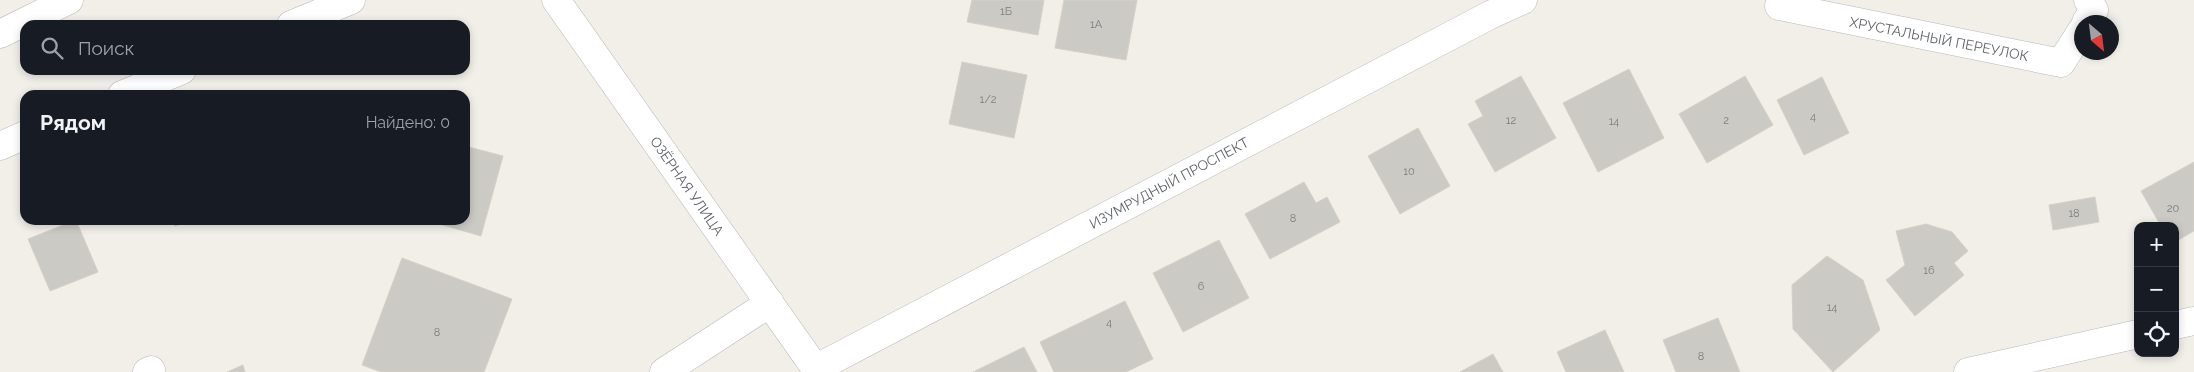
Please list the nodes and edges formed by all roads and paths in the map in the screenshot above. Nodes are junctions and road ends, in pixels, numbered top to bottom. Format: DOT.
graph roads {
  1 [pos="69,0"];
  2 [pos="351,0"];
  3 [pos="556,0"];
  4 [pos="1523,0"];
  5 [pos="2088,0"];
  6 [pos="1779,6"];
  7 [pos="2091,15"];
  8 [pos="28,20"];
  9 [pos="303,20"];
  10 [pos="20,24"];
  11 [pos="0,34"];
  12 [pos="2074,43"];
  13 [pos="170,75"];
  14 [pos="134,90"];
  15 [pos="20,137"];
  16 [pos="0,146"];
  17 [pos="770,304"];
  18 [pos="2194,321"];
  19 [pos="2179,324"];
  20 [pos="2134,335"];
  21 [pos="817,370"];
  22 [pos="664,372"];
  23 [pos="1968,372"];
  1 -- 8 [label="street"];
  2 -- 9 [label="street"];
  3 -- 17 [label="street, ОЗЁРНАЯ УЛИЦА"];
  4 -- 21 [label="street, ИЗУМРУДНЫЙ ПРОСПЕКТ"];
  5 -- 7 [label="street"];
  6 -- 12 [label="street, ХРУСТАЛЬНЫЙ ПЕРЕУЛОК"];
  10 -- 11 [label="street"];
  13 -- 14 [label="street"];
  15 -- 16 [label="street"];
  17 -- 21 [label="street, ОЗЁРНАЯ УЛИЦА"];
  17 -- 22 [label="street"];
  18 -- 19 [label="street"];
  20 -- 23 [label="street"];
}
